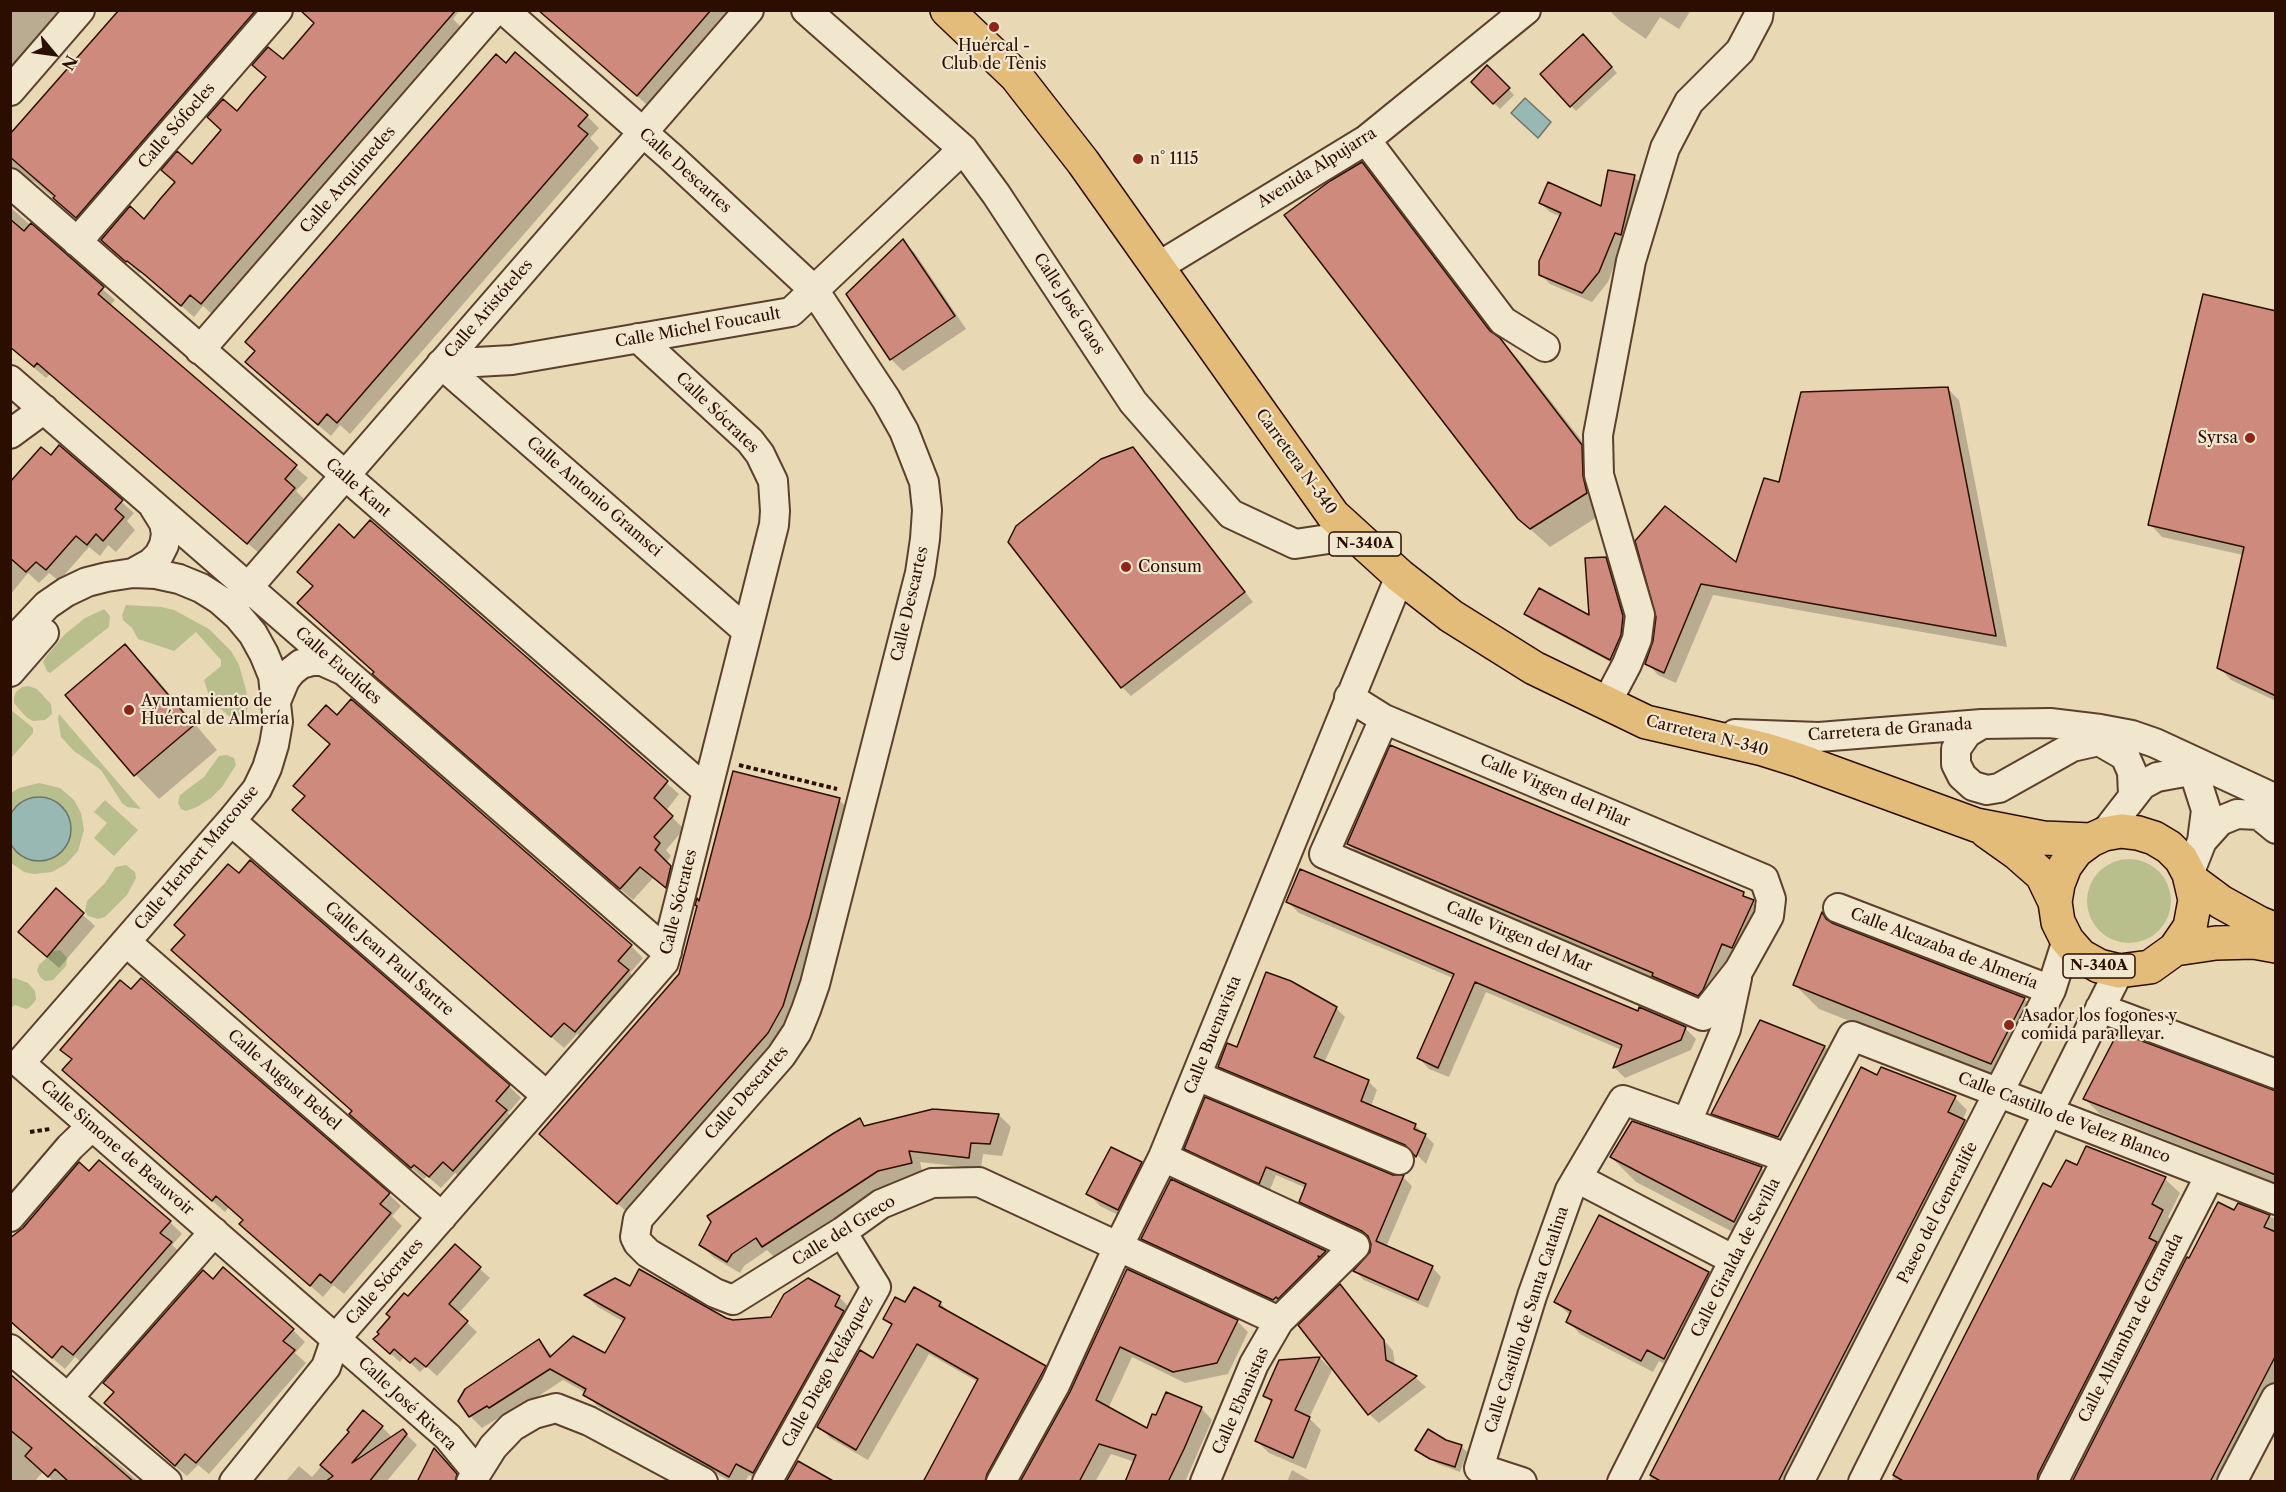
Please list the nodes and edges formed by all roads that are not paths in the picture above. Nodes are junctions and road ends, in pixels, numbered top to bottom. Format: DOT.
graph roads {
  1 [pos="80,10"];
  2 [pos="278,10"];
  3 [pos="495,10"];
  4 [pos="504,10"];
  5 [pos="749,10"];
  6 [pos="806,10"];
  7 [pos="947,10"];
  8 [pos="1526,10"];
  9 [pos="1759,10"];
  10 [pos="10,91"];
  11 [pos="643,132"];
  12 [pos="1366,140"];
  13 [pos="963,149"];
  14 [pos="10,183"];
  15 [pos="77,242"];
  16 [pos="1156,268"];
  17 [pos="814,290"];
  18 [pos="638,338"];
  19 [pos="1545,347"];
  20 [pos="200,350"];
  21 [pos="441,364"];
  22 [pos="10,380"];
  23 [pos="44,409"];
  24 [pos="10,434"];
  25 [pos="345,476"];
  26 [pos="148,500"];
  27 [pos="1355,535"];
  28 [pos="133,573"];
  29 [pos="1400,576"];
  30 [pos="248,586"];
  31 [pos="229,608"];
  32 [pos="747,631"];
  33 [pos="10,644"];
  34 [pos="10,672"];
  35 [pos="346,673"];
  36 [pos="1349,697"];
  37 [pos="277,699"];
  38 [pos="1606,702"];
  39 [pos="1384,719"];
  40 [pos="1982,724"];
  41 [pos="1690,733"];
  42 [pos="2197,767"];
  43 [pos="707,792"];
  44 [pos="2133,795"];
  45 [pos="2276,799"];
  46 [pos="231,821"];
  47 [pos="1976,825"];
  48 [pos="2276,829"];
  49 [pos="2097,837"];
  50 [pos="2202,841"];
  51 [pos="2190,877"];
  52 [pos="1764,879"];
  53 [pos="2055,902"];
  54 [pos="1838,908"];
  55 [pos="2276,930"];
  56 [pos="2067,940"];
  57 [pos="126,942"];
  58 [pos="2276,946"];
  59 [pos="2175,949"];
  60 [pos="666,952"];
  61 [pos="1739,970"];
  62 [pos="2119,971"];
  63 [pos="2051,990"];
  64 [pos="2100,1008"];
  65 [pos="1852,1036"];
  66 [pos="10,1050"];
  67 [pos="2276,1074"];
  68 [pos="1197,1076"];
  69 [pos="1999,1093"];
  70 [pos="547,1096"];
  71 [pos="2048,1112"];
  72 [pos="1687,1122"];
  73 [pos="92,1126"];
  74 [pos="1163,1157"];
  75 [pos="1787,1158"];
  76 [pos="1399,1160"];
  77 [pos="2210,1174"];
  78 [pos="1577,1178"];
  79 [pos="2276,1200"];
  80 [pos="10,1217"];
  81 [pos="442,1217"];
  82 [pos="214,1232"];
  83 [pos="842,1232"];
  84 [pos="1118,1247"];
  85 [pos="648,1253"];
  86 [pos="1734,1260"];
  87 [pos="1279,1321"];
  88 [pos="336,1338"];
  89 [pos="10,1349"];
  90 [pos="68,1398"];
  91 [pos="2273,1410"];
  92 [pos="474,1477"];
  93 [pos="167,1482"];
  94 [pos="234,1482"];
  95 [pos="703,1482"];
  96 [pos="767,1482"];
  97 [pos="1001,1482"];
  98 [pos="1205,1482"];
  99 [pos="1522,1482"];
  100 [pos="1622,1482"];
  101 [pos="1799,1482"];
  102 [pos="1863,1482"];
  103 [pos="2053,1482"];
  104 [pos="2232,1482"];
  1 -- 10 [label="street"];
  2 -- 15 [label="street, Calle Sófocles"];
  3 -- 20 [label="street, Calle Arquímedes"];
  4 -- 11 [label="street, Calle Descartes"];
  5 -- 11 [label="street, Calle Aristóteles"];
  6 -- 13 [label="street, Calle José Gaos"];
  7 -- 16 [label="highway, Carretera N-340 / N-340A"];
  8 -- 12 [label="street, Avenida Alpujarra"];
  9 -- 38 [label="street"];
  11 -- 17 [label="street, Calle Descartes"];
  11 -- 21 [label="street, Calle Aristóteles"];
  12 -- 16 [label="street, Avenida Alpujarra"];
  12 -- 19 [label="street"];
  13 -- 17 [label="street, Calle Michel Foucault"];
  13 -- 27 [label="street, Calle José Gaos"];
  14 -- 15 [label="street, Calle Kant"];
  15 -- 20 [label="street, Calle Kant"];
  16 -- 27 [label="highway, Carretera N-340 / N-340A"];
  17 -- 18 [label="street, Calle Michel Foucault"];
  17 -- 85 [label="street, Calle Descartes"];
  18 -- 21 [label="street, Calle Michel Foucault"];
  18 -- 32 [label="street, Calle Sócrates"];
  20 -- 25 [label="street, Calle Kant"];
  21 -- 25 [label="street, Calle Aristóteles"];
  21 -- 32 [label="street, Calle Antonio Gramsci"];
  22 -- 23 [label="street, Calle Euclides"];
  23 -- 24 [label="street"];
  23 -- 26 [label="street, Calle Euclides"];
  25 -- 30 [label="street, Calle Aristóteles"];
  25 -- 43 [label="street, Calle Kant"];
  26 -- 28 [label="street"];
  26 -- 30 [label="street, Calle Euclides"];
  27 -- 29 [label="highway, Carretera N-340 / N-340A"];
  28 -- 31 [label="street, Calle Herbert Marcouse"];
  28 -- 33 [label="street"];
  29 -- 36 [label="street, Calle Buenavista"];
  29 -- 38 [label="highway, Carretera N-340 / N-340A"];
  30 -- 31 [label="street, Calle Aristóteles"];
  30 -- 35 [label="street, Calle Euclides"];
  31 -- 37 [label="street, Calle Herbert Marcouse"];
  32 -- 43 [label="street, Calle Sócrates"];
  34 -- 66 [label="street"];
  35 -- 37 [label="street"];
  35 -- 60 [label="street, Calle Euclides"];
  36 -- 39 [label="street, Calle Virgen del Pilar"];
  36 -- 68 [label="street, Calle Buenavista"];
  37 -- 46 [label="street, Calle Herbert Marcouse"];
  38 -- 41 [label="highway, Carretera N-340 / N-340A"];
  39 -- 52 [label="street, Calle Virgen del Pilar"];
  39 -- 61 [label="street, Calle Virgen del Mar"];
  40 -- 41 [label="street, Carretera de Granada"];
  40 -- 42 [label="street, Carretera de Granada"];
  40 -- 44 [label="street, Carretera de Granada"];
  41 -- 47 [label="highway, Carretera N-340 / N-340A"];
  42 -- 44 [label="street"];
  42 -- 45 [label="street, Carretera de Granada"];
  42 -- 50 [label="street"];
  43 -- 60 [label="street, Calle Sócrates"];
  44 -- 49 [label="street"];
  46 -- 57 [label="street, Calle Herbert Marcouse"];
  46 -- 70 [label="street, Calle Jean Paul Sartre"];
  47 -- 49 [label="highway, N-340A"];
  47 -- 53 [label="highway, N-340A"];
  48 -- 50 [label="street"];
  49 -- 51 [label="highway, N-340A"];
  49 -- 53 [label="highway, N-340A"];
  50 -- 51 [label="street"];
  51 -- 55 [label="highway, N-340A"];
  51 -- 59 [label="highway, N-340A"];
  52 -- 61 [label="street, Calle Virgen del Mar"];
  53 -- 56 [label="highway, N-340A"];
  54 -- 63 [label="street, Calle Alcazaba de Almería"];
  56 -- 62 [label="highway, N-340A"];
  56 -- 63 [label="street, Paseo del Generalife"];
  57 -- 73 [label="street, Calle Simone de Beauvoir"];
  57 -- 81 [label="street, Calle August Bebel"];
  58 -- 59 [label="highway, N-340A"];
  59 -- 62 [label="highway, N-340A"];
  60 -- 70 [label="street, Calle Sócrates"];
  61 -- 72 [label="street"];
  62 -- 64 [label="street"];
  63 -- 69 [label="street, Paseo del Generalife"];
  64 -- 67 [label="street"];
  64 -- 71 [label="street"];
  65 -- 69 [label="street, Calle Castillo de Velez Blanco"];
  65 -- 75 [label="street, Calle Giralda de Sevilla"];
  68 -- 74 [label="street, Calle Buenavista"];
  68 -- 76 [label="street"];
  69 -- 71 [label="street, Calle Castillo de Velez Blanco"];
  69 -- 101 [label="street, Paseo del Generalife"];
  70 -- 81 [label="street, Calle Sócrates"];
  71 -- 77 [label="street, Calle Castillo de Velez Blanco"];
  71 -- 102 [label="street"];
  72 -- 75 [label="street, Calle Castillo de Santa Catalina"];
  72 -- 78 [label="street, Calle Castillo de Santa Catalina"];
  73 -- 80 [label="street"];
  73 -- 82 [label="street, Calle Simone de Beauvoir"];
  74 -- 84 [label="street, Calle Buenavista"];
  74 -- 87 [label="street, Calle Ebanistas"];
  75 -- 86 [label="street, Calle Giralda de Sevilla"];
  77 -- 79 [label="street, Calle Castillo de Velez Blanco"];
  77 -- 103 [label="street, Calle Alhambra de Granada"];
  78 -- 86 [label="street"];
  78 -- 99 [label="street, Calle Castillo de Santa Catalina"];
  81 -- 88 [label="street, Calle Sócrates"];
  82 -- 88 [label="street, Calle Simone de Beauvoir"];
  82 -- 90 [label="street"];
  83 -- 84 [label="street, Calle del Greco"];
  83 -- 85 [label="street, Calle del Greco"];
  83 -- 96 [label="street, Calle Diego Velázquez"];
  84 -- 87 [label="street, Calle del Greco"];
  84 -- 97 [label="street, Calle Buenavista"];
  86 -- 100 [label="street, Calle Giralda de Sevilla"];
  87 -- 98 [label="street, Calle Ebanistas"];
  88 -- 92 [label="street, Calle José Rivera"];
  88 -- 94 [label="street, Calle Sócrates"];
  89 -- 90 [label="street"];
  90 -- 93 [label="street"];
  91 -- 104 [label="street"];
  92 -- 95 [label="street"];
}
